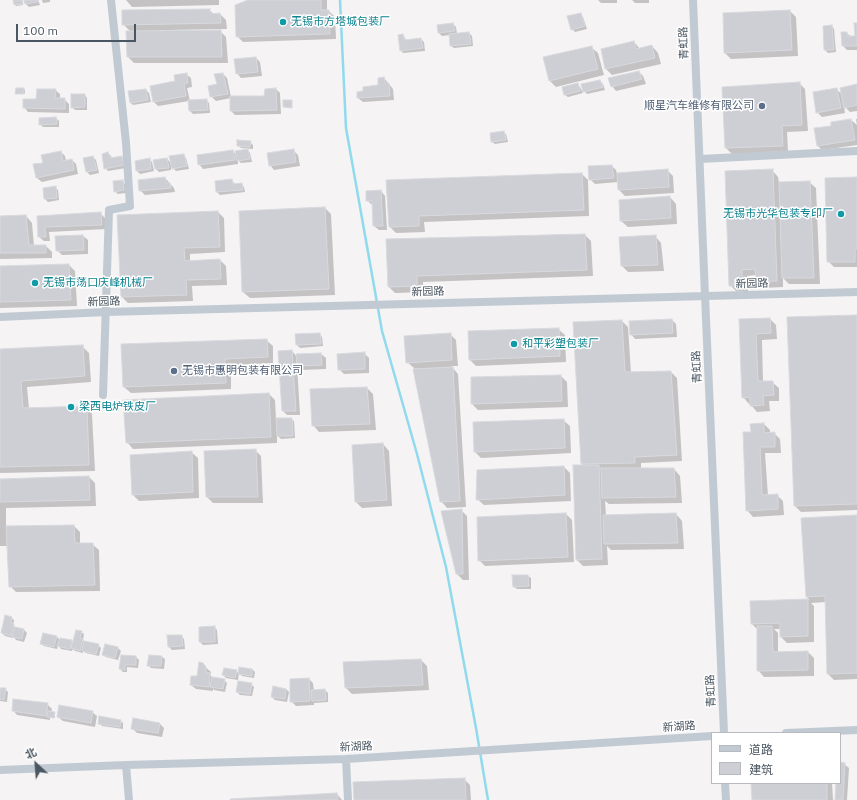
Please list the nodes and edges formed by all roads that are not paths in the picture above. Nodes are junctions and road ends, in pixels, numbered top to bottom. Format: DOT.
graph roads {
  1 [pos="111,0"];
  2 [pos="693,0"];
  3 [pos="857,151"];
  4 [pos="700,160"];
  5 [pos="857,292"];
  6 [pos="705,296"];
  7 [pos="106,312"];
  8 [pos="0,317"];
  9 [pos="103,395"];
  10 [pos="857,730"];
  11 [pos="724,732"];
  12 [pos="810,732"];
  13 [pos="711,736"];
  14 [pos="346,759"];
  15 [pos="126,765"];
  16 [pos="0,770"];
  17 [pos="726,784"];
  18 [pos="129,800"];
  19 [pos="348,800"];
  20 [pos="726,800"];
  1 -- 7 [label="street"];
  2 -- 4 [label="street, 青虹路"];
  3 -- 4 [label="street"];
  4 -- 6 [label="street, 青虹路"];
  5 -- 6 [label="street, 新园路"];
  6 -- 7 [label="street, 新园路"];
  6 -- 11 [label="street, 青虹路"];
  7 -- 8 [label="street, 新园路"];
  7 -- 9 [label="street"];
  10 -- 12 [label="street"];
  13 -- 14 [label="street, 新湖路"];
  14 -- 15 [label="street, 新湖路"];
  14 -- 19 [label="street"];
  15 -- 16 [label="street, 新湖路"];
  15 -- 18 [label="street"];
  17 -- 20 [label="street"];
}
